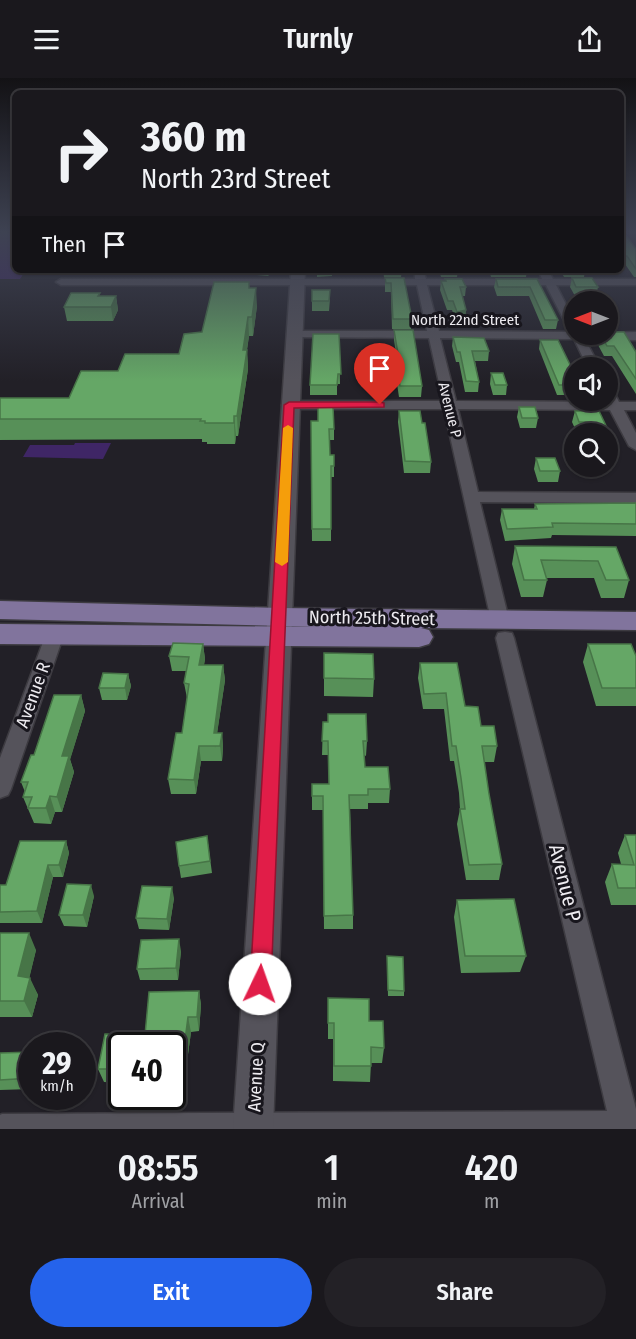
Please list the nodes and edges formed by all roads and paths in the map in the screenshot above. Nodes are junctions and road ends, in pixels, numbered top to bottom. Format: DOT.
graph roads {
  1 [pos="297,283"];
  2 [pos="422,283"];
  3 [pos="550,283"];
  4 [pos="564,310"];
  5 [pos="564,333"];
  6 [pos="293,334"];
  7 [pos="433,335"];
  8 [pos="618,335"];
  9 [pos="636,336"];
  10 [pos="289,405"];
  11 [pos="448,405"];
  12 [pos="564,406"];
  13 [pos="618,406"];
  14 [pos="636,406"];
  15 [pos="618,411"];
  16 [pos="636,446"];
  17 [pos="472,497"];
  18 [pos="636,498"];
  19 [pos="0,610"];
  20 [pos="636,621"];
  21 [pos="278,627"];
  22 [pos="502,629"];
  23 [pos="636,631"];
  24 [pos="0,634"];
  25 [pos="55,634"];
  26 [pos="550,638"];
  27 [pos="636,639"];
  28 [pos="0,789"];
  29 [pos="629,1127"];
  30 [pos="253,1128"];
  31 [pos="2,1129"];
  1 -- 6 [label="street, Avenue Q"];
  2 -- 7 [label="street, Avenue P"];
  3 -- 4 [label="street"];
  5 -- 7 [label="street, North 22nd Street"];
  6 -- 7 [label="street, North 22nd Street"];
  6 -- 10 [label="street, Avenue Q"];
  7 -- 11 [label="street, Avenue P"];
  8 -- 9 [label="street, North 22nd Street"];
  10 -- 11 [label="street"];
  10 -- 21 [label="street, Avenue Q"];
  11 -- 12 [label="street"];
  11 -- 17 [label="street, Avenue P"];
  13 -- 14 [label="street"];
  15 -- 16 [label="street"];
  17 -- 18 [label="street"];
  17 -- 22 [label="street, Avenue P"];
  19 -- 21 [label="main road, North 25th Street"];
  20 -- 22 [label="main road, North 25th Street"];
  21 -- 22 [label="main road, North 25th Street"];
  21 -- 25 [label="main road, North 25th Street"];
  21 -- 30 [label="street, Avenue Q"];
  22 -- 26 [label="main road, North 25th Street"];
  22 -- 29 [label="street, Avenue P"];
  23 -- 26 [label="main road"];
  24 -- 25 [label="main road, North 25th Street"];
  25 -- 28 [label="street, Avenue R"];
  26 -- 27 [label="main road, North 25th Street"];
  29 -- 30 [label="street"];
  30 -- 31 [label="street"];
}
